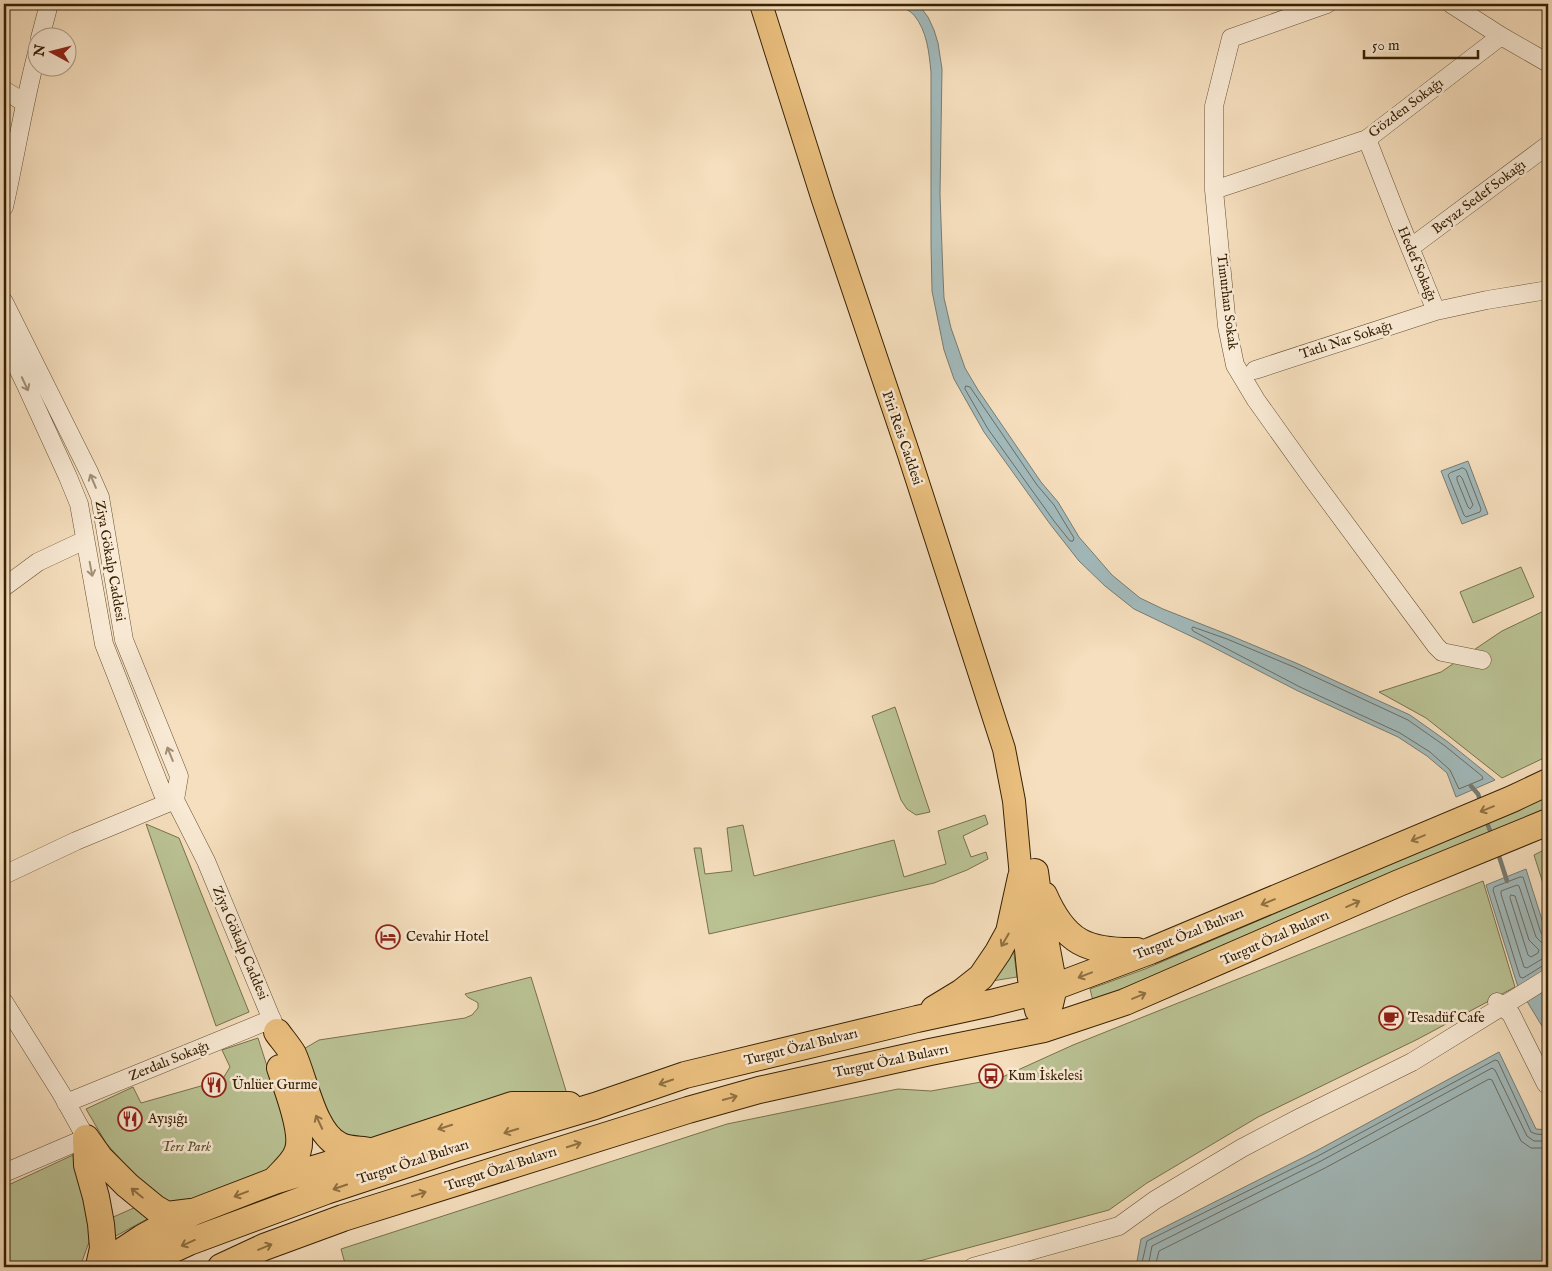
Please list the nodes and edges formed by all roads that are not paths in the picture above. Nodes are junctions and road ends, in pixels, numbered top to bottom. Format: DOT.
graph roads {
  1 [pos="49,4"];
  2 [pos="761,4"];
  3 [pos="772,4"];
  4 [pos="1327,4"];
  5 [pos="1451,4"];
  6 [pos="43,28"];
  7 [pos="1501,36"];
  8 [pos="1548,63"];
  9 [pos="31,78"];
  10 [pos="4,90"];
  11 [pos="25,102"];
  12 [pos="1367,139"];
  13 [pos="1548,145"];
  14 [pos="1214,190"];
  15 [pos="4,207"];
  16 [pos="1410,248"];
  17 [pos="1548,290"];
  18 [pos="4,302"];
  19 [pos="1436,311"];
  20 [pos="4,340"];
  21 [pos="1255,370"];
  22 [pos="85,540"];
  23 [pos="4,586"];
  24 [pos="1482,660"];
  25 [pos="1548,782"];
  26 [pos="175,800"];
  27 [pos="1548,822"];
  28 [pos="1028,874"];
  29 [pos="4,875"];
  30 [pos="1150,951"];
  31 [pos="1548,978"];
  32 [pos="1044,990"];
  33 [pos="4,1002"];
  34 [pos="1499,1004"];
  35 [pos="917,1019"];
  36 [pos="275,1026"];
  37 [pos="1044,1029"];
  38 [pos="1548,1083"];
  39 [pos="66,1103"];
  40 [pos="595,1106"];
  41 [pos="86,1138"];
  42 [pos="373,1151"];
  43 [pos="4,1173"];
  44 [pos="274,1181"];
  45 [pos="196,1211"];
  46 [pos="99,1267"];
  47 [pos="135,1267"];
  48 [pos="221,1267"];
  49 [pos="973,1267"];
  1 -- 6 [label="street"];
  2 -- 28 [label="main road, Piri Reis Caddesi"];
  3 -- 28 [label="main road, Piri Reis Caddesi"];
  4 -- 14 [label="street, Timurhan Sokak"];
  5 -- 7 [label="street"];
  7 -- 8 [label="street"];
  7 -- 12 [label="street, Gözden Sokağı"];
  9 -- 11 [label="street"];
  10 -- 11 [label="street"];
  11 -- 15 [label="street"];
  12 -- 14 [label="street, Gözden Sokağı"];
  12 -- 16 [label="street, Hedef Sokağı"];
  13 -- 16 [label="street, Beyaz Sedef Sokağı"];
  14 -- 24 [label="street, Timurhan Sokak"];
  16 -- 19 [label="street, Hedef Sokağı"];
  17 -- 19 [label="street, Hedef Sokağı"];
  26 -- 18 [label="street, Ziya Gökalp Caddesi, one-way"];
  19 -- 21 [label="street, Tatlı Nar Sokağı"];
  20 -- 22 [label="street, Ziya Gökalp Caddesi, one-way"];
  22 -- 23 [label="street"];
  22 -- 26 [label="street, Ziya Gökalp Caddesi, one-way"];
  25 -- 30 [label="highway, Turgut Özal Bulvarı, one-way"];
  26 -- 29 [label="street"];
  26 -- 36 [label="street, Ziya Gökalp Caddesi"];
  37 -- 27 [label="highway, Turgut Özal Bulavrı, one-way"];
  28 -- 30 [label="highway"];
  28 -- 32 [label="highway"];
  28 -- 35 [label="highway, one-way"];
  30 -- 32 [label="highway, Turgut Özal Bulvarı, one-way"];
  31 -- 34 [label="street"];
  32 -- 35 [label="highway, Turgut Özal Bulvarı"];
  32 -- 37 [label="highway"];
  33 -- 39 [label="street"];
  34 -- 38 [label="street"];
  34 -- 49 [label="street"];
  35 -- 40 [label="highway, Turgut Özal Bulvarı, one-way"];
  36 -- 39 [label="street, Zerdalı Sokağı"];
  42 -- 36 [label="highway, one-way"];
  36 -- 44 [label="highway"];
  48 -- 37 [label="highway, Turgut Özal Bulavrı, one-way"];
  39 -- 41 [label="street"];
  40 -- 42 [label="highway, one-way"];
  40 -- 47 [label="highway, Turgut Özal Bulvarı, one-way"];
  41 -- 43 [label="street"];
  45 -- 41 [label="highway, one-way"];
  41 -- 46 [label="highway"];
  42 -- 44 [label="highway"];
  44 -- 45 [label="highway, one-way"];
  45 -- 46 [label="highway"];
}
